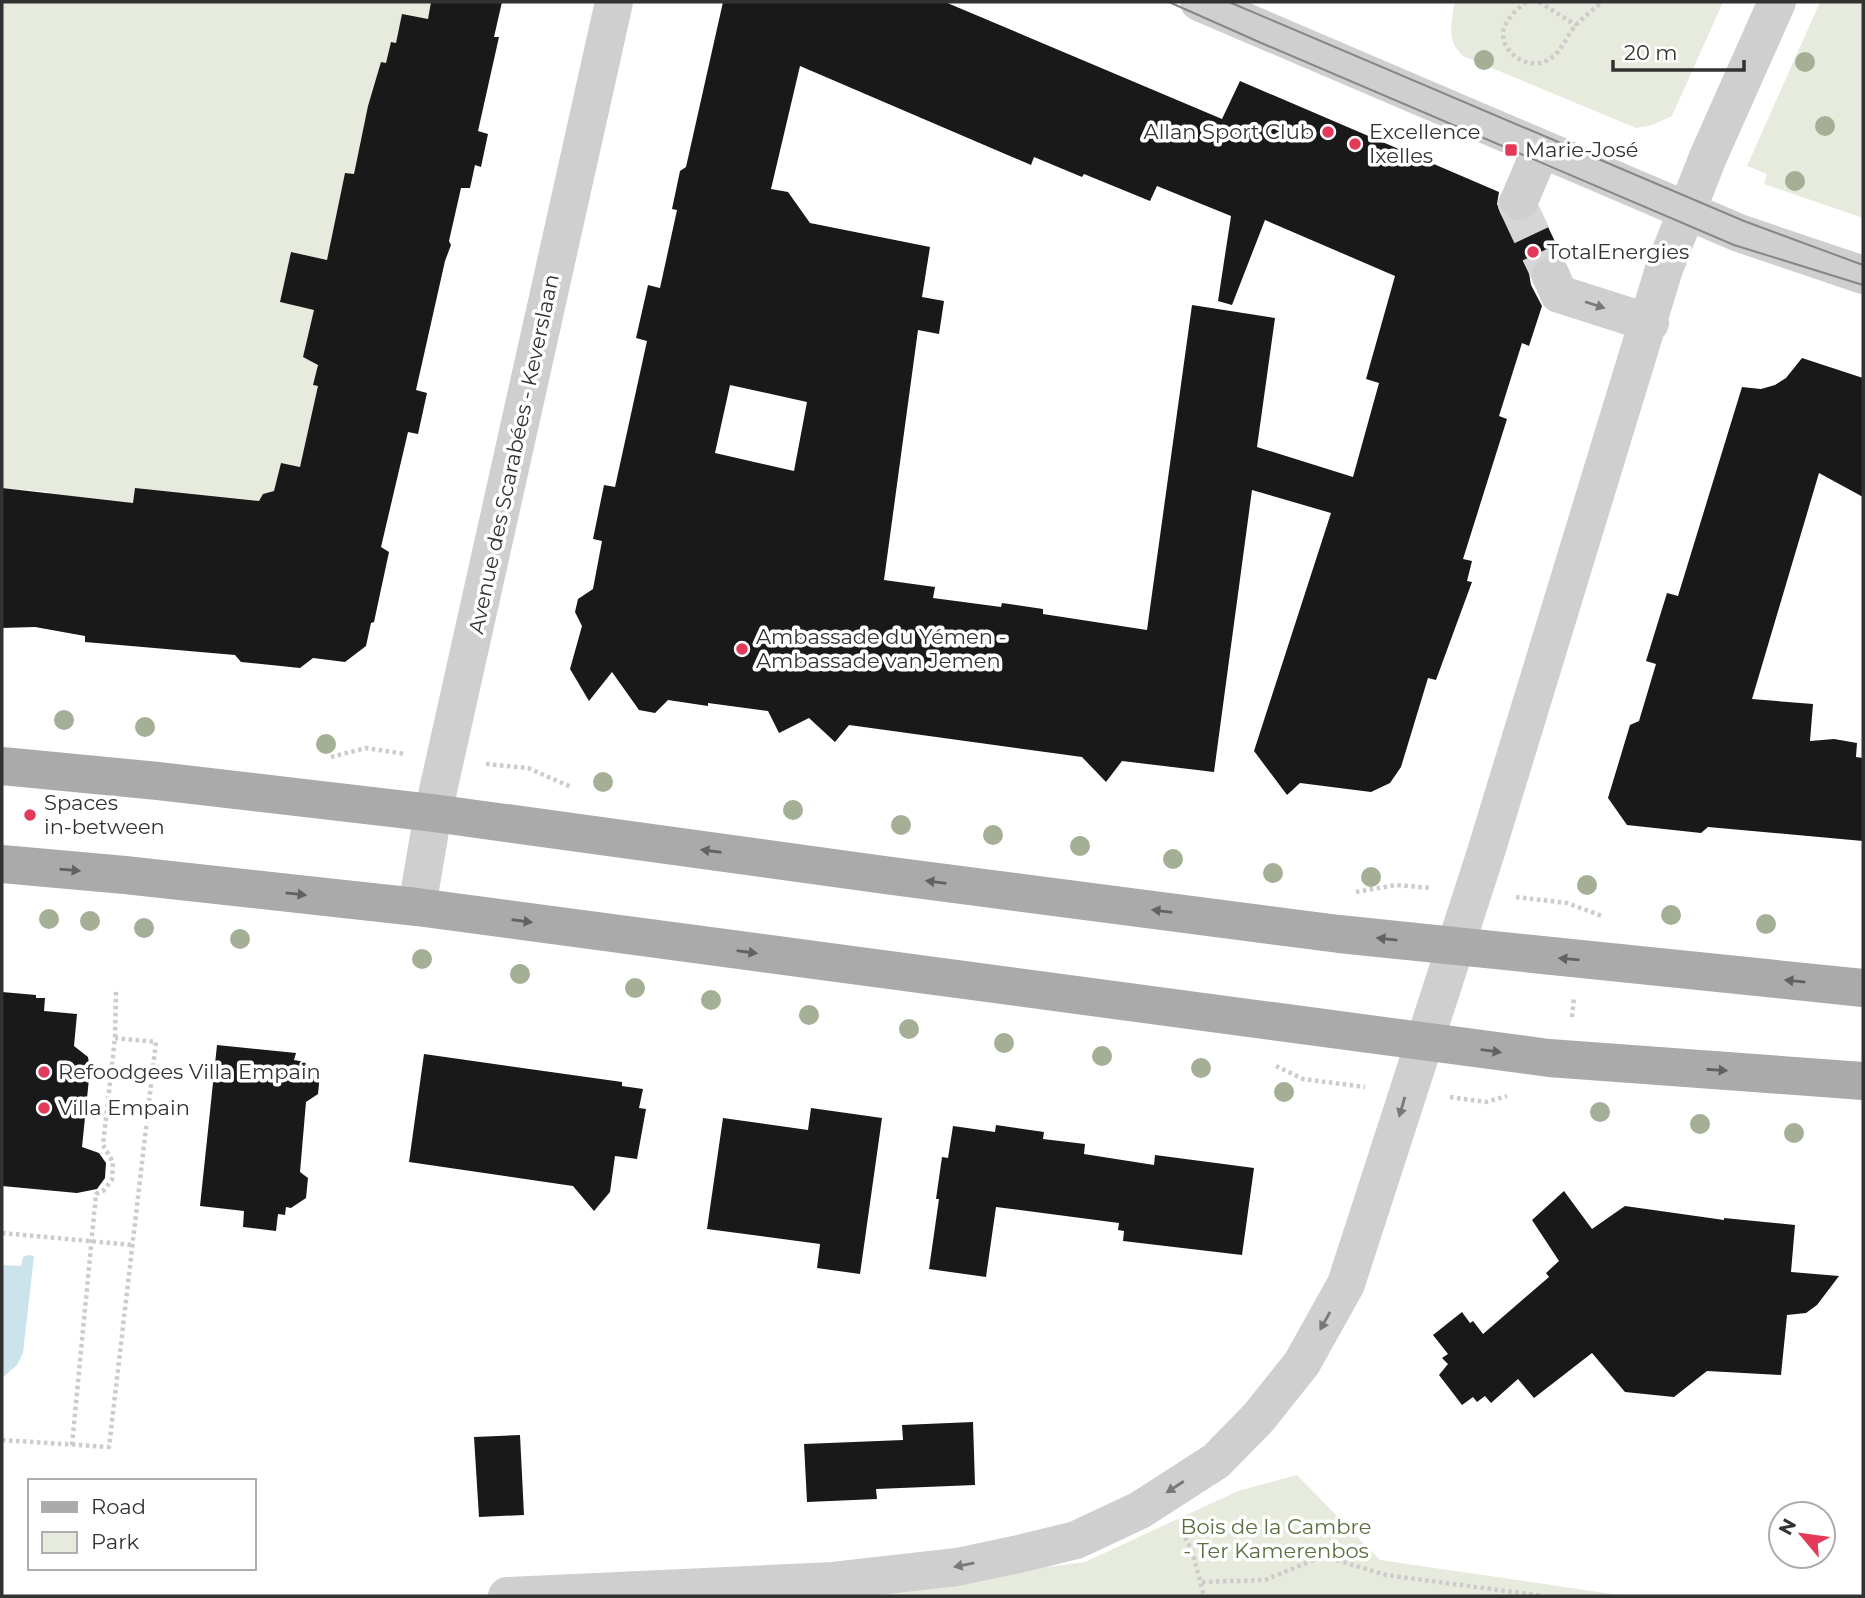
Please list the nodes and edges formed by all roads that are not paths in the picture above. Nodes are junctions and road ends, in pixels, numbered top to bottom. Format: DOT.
graph roads {
  1 [pos="614,2"];
  2 [pos="1777,2"];
  3 [pos="1219,6"];
  4 [pos="1541,149"];
  5 [pos="1519,201"];
  6 [pos="1687,210"];
  7 [pos="1863,275"];
  8 [pos="1551,276"];
  9 [pos="1650,323"];
  10 [pos="2,766"];
  11 [pos="433,813"];
  12 [pos="2,864"];
  13 [pos="417,907"];
  14 [pos="1455,947"];
  15 [pos="1863,988"];
  16 [pos="1423,1042"];
  17 [pos="1863,1081"];
  18 [pos="506,1596"];
  1 -- 11 [label="street, Avenue des Scarabées - Keverslaan"];
  2 -- 6 [label="street"];
  3 -- 4 [label="street"];
  4 -- 5 [label="street"];
  4 -- 6 [label="street"];
  6 -- 7 [label="street"];
  6 -- 9 [label="street"];
  8 -- 9 [label="street, one-way"];
  9 -- 14 [label="street"];
  10 -- 11 [label="main road"];
  11 -- 13 [label="street, Avenue des Scarabées - Keverslaan"];
  14 -- 11 [label="main road, one-way"];
  12 -- 13 [label="main road, one-way"];
  13 -- 16 [label="main road, one-way"];
  15 -- 14 [label="main road, one-way"];
  14 -- 16 [label="street"];
  16 -- 17 [label="main road, one-way"];
  16 -- 18 [label="street, one-way"];
}
